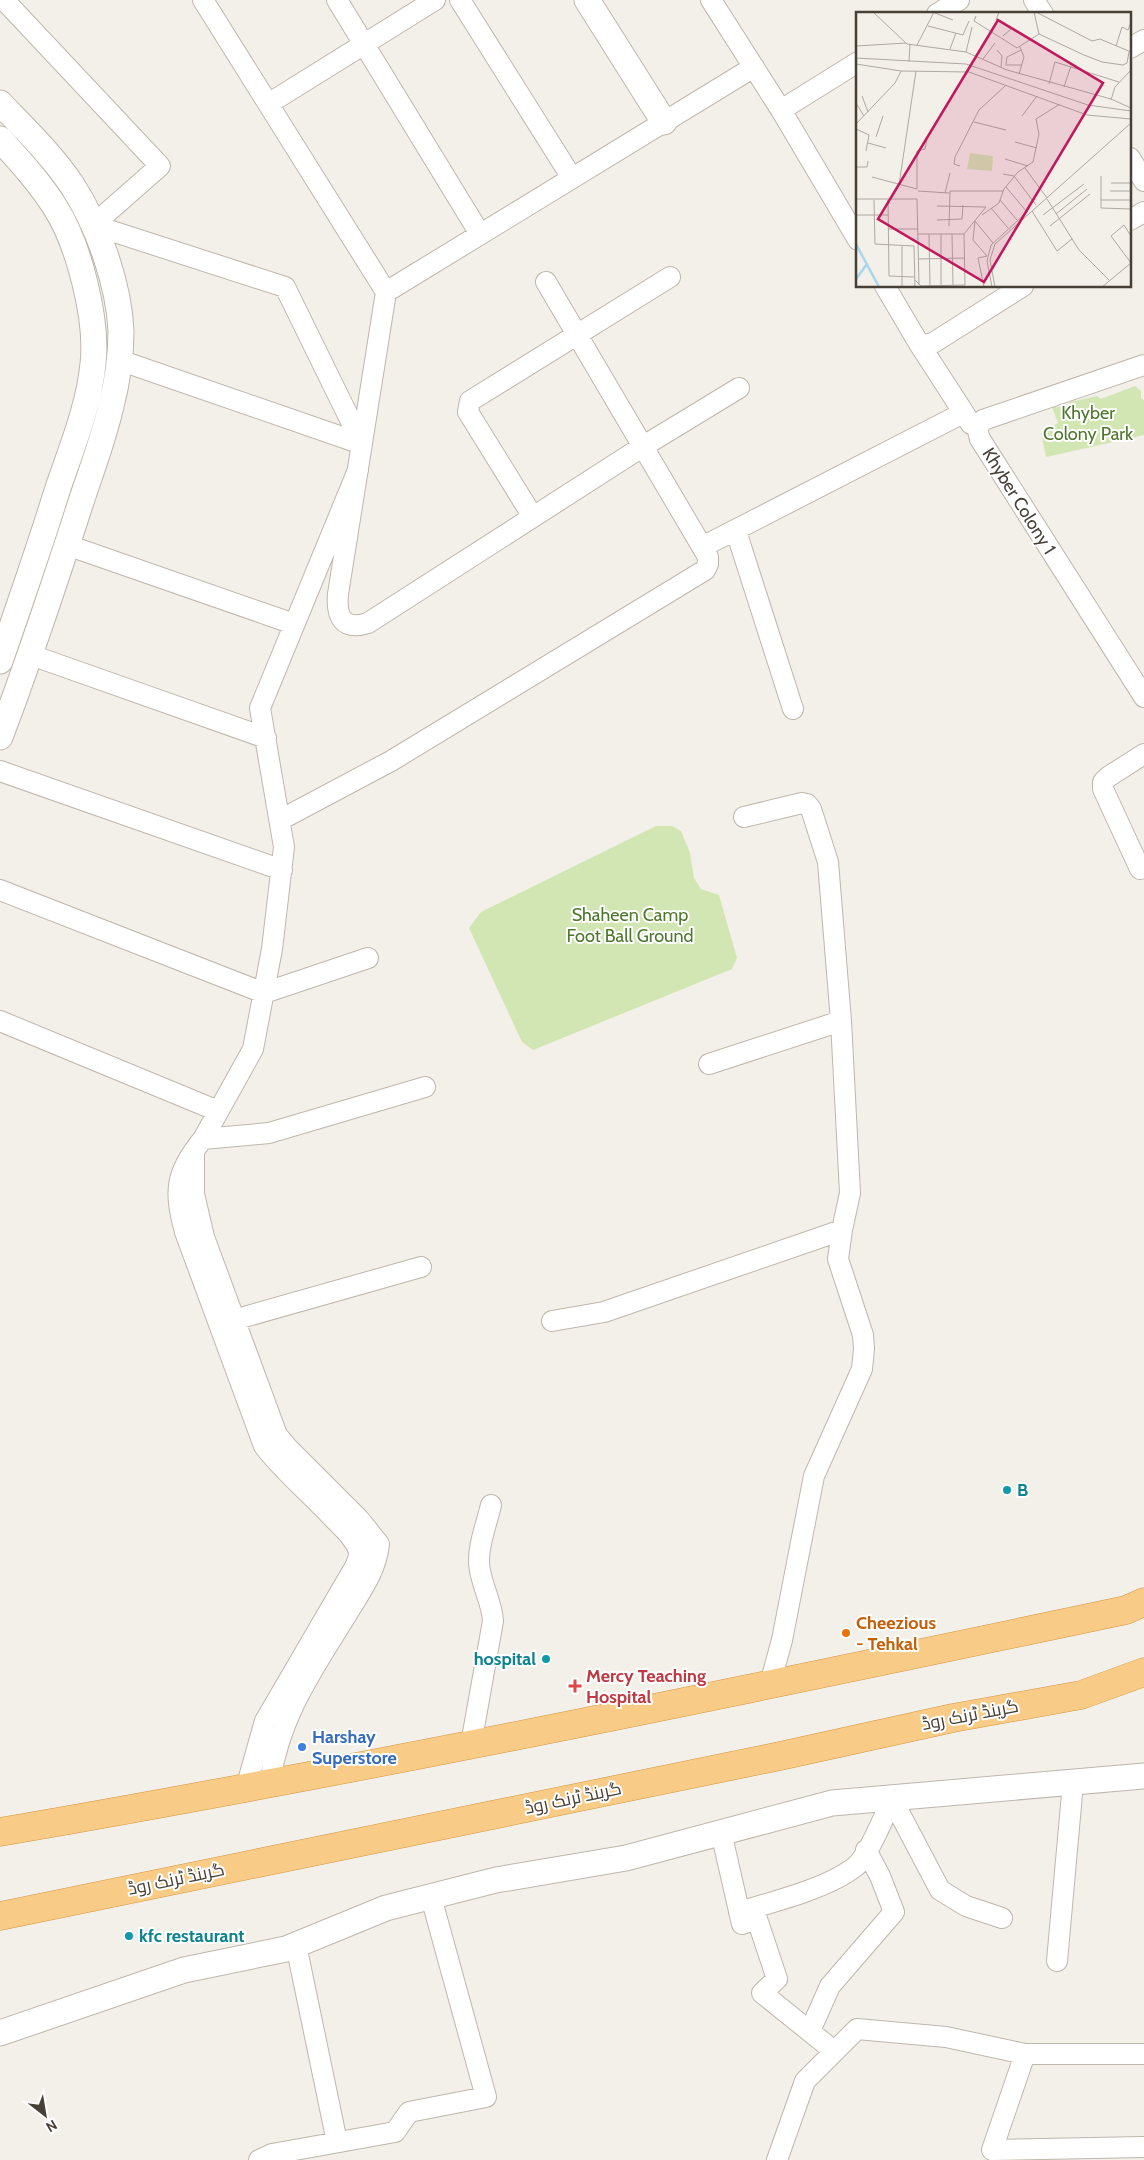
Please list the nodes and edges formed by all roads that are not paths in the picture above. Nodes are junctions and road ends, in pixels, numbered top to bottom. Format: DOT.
graph roads {
  1 [pos="4,0"];
  2 [pos="203,0"];
  3 [pos="337,0"];
  4 [pos="435,0"];
  5 [pos="460,0"];
  6 [pos="587,0"];
  7 [pos="712,0"];
  8 [pos="959,0"];
  9 [pos="1034,0"];
  10 [pos="940,12"];
  11 [pos="1042,12"];
  12 [pos="1144,40"];
  13 [pos="364,44"];
  14 [pos="1132,47"];
  15 [pos="856,63"];
  16 [pos="754,67"];
  17 [pos="0,103"];
  18 [pos="268,104"];
  19 [pos="780,110"];
  20 [pos="664,122"];
  21 [pos="0,139"];
  22 [pos="1132,161"];
  23 [pos="572,178"];
  24 [pos="1144,181"];
  25 [pos="1144,212"];
  26 [pos="1132,219"];
  27 [pos="93,225"];
  28 [pos="480,234"];
  29 [pos="856,237"];
  30 [pos="670,277"];
  31 [pos="546,282"];
  32 [pos="886,288"];
  33 [pos="1021,288"];
  34 [pos="386,292"];
  35 [pos="576,333"];
  36 [pos="918,342"];
  37 [pos="119,360"];
  38 [pos="1143,367"];
  39 [pos="739,388"];
  40 [pos="964,413"];
  41 [pos="980,439"];
  42 [pos="362,444"];
  43 [pos="642,448"];
  44 [pos="358,470"];
  45 [pos="533,517"];
  46 [pos="736,531"];
  47 [pos="67,546"];
  48 [pos="702,548"];
  49 [pos="294,624"];
  50 [pos="31,656"];
  51 [pos="0,660"];
  52 [pos="1144,697"];
  53 [pos="793,708"];
  54 [pos="0,737"];
  55 [pos="266,738"];
  56 [pos="1144,754"];
  57 [pos="0,771"];
  58 [pos="744,817"];
  59 [pos="280,820"];
  60 [pos="1140,869"];
  61 [pos="282,870"];
  62 [pos="0,890"];
  63 [pos="368,958"];
  64 [pos="264,993"];
  65 [pos="0,1021"];
  66 [pos="841,1021"];
  67 [pos="709,1064"];
  68 [pos="425,1087"];
  69 [pos="218,1112"];
  70 [pos="199,1144"];
  71 [pos="842,1230"];
  72 [pos="421,1267"];
  73 [pos="227,1321"];
  74 [pos="552,1321"];
  75 [pos="491,1505"];
  76 [pos="1144,1602"];
  77 [pos="1144,1672"];
  78 [pos="770,1684"];
  79 [pos="472,1744"];
  80 [pos="1144,1776"];
  81 [pos="1073,1783"];
  82 [pos="258,1786"];
  83 [pos="892,1799"];
  84 [pos="0,1832"];
  85 [pos="721,1832"];
  86 [pos="866,1850"];
  87 [pos="431,1897"];
  88 [pos="739,1912"];
  89 [pos="0,1916"];
  90 [pos="1002,1918"];
  91 [pos="296,1945"];
  92 [pos="1057,1961"];
  93 [pos="810,2031"];
  94 [pos="0,2033"];
  95 [pos="834,2051"];
  96 [pos="1025,2054"];
  97 [pos="1144,2054"];
  98 [pos="337,2142"];
  99 [pos="1144,2147"];
  100 [pos="259,2160"];
  101 [pos="777,2160"];
  1 -- 27 [label="street"];
  2 -- 18 [label="street"];
  3 -- 13 [label="street"];
  4 -- 13 [label="street"];
  5 -- 23 [label="street"];
  6 -- 20 [label="street"];
  7 -- 16 [label="street"];
  8 -- 10 [label="street"];
  9 -- 11 [label="street"];
  12 -- 14 [label="street"];
  13 -- 18 [label="street"];
  13 -- 28 [label="street"];
  15 -- 19 [label="street"];
  16 -- 19 [label="street"];
  16 -- 20 [label="street"];
  17 -- 27 [label="street"];
  18 -- 34 [label="street"];
  19 -- 29 [label="street"];
  20 -- 23 [label="street"];
  21 -- 51 [label="street"];
  22 -- 24 [label="street"];
  23 -- 28 [label="street"];
  25 -- 26 [label="street"];
  27 -- 37 [label="street"];
  27 -- 42 [label="street"];
  28 -- 34 [label="street"];
  30 -- 35 [label="street"];
  31 -- 35 [label="street"];
  32 -- 36 [label="street"];
  33 -- 36 [label="street"];
  34 -- 42 [label="street"];
  35 -- 43 [label="street"];
  35 -- 45 [label="street"];
  36 -- 40 [label="street"];
  37 -- 42 [label="street"];
  37 -- 47 [label="street"];
  38 -- 41 [label="street, Khyber Colony 1"];
  39 -- 43 [label="street"];
  40 -- 41 [label="street"];
  40 -- 46 [label="street"];
  41 -- 52 [label="street, Khyber Colony 1"];
  42 -- 44 [label="street"];
  43 -- 45 [label="street"];
  43 -- 48 [label="street"];
  44 -- 45 [label="street"];
  44 -- 49 [label="street"];
  46 -- 48 [label="street"];
  46 -- 53 [label="street"];
  47 -- 49 [label="street"];
  47 -- 50 [label="street"];
  48 -- 59 [label="street"];
  49 -- 55 [label="street"];
  50 -- 54 [label="street"];
  50 -- 55 [label="street"];
  55 -- 59 [label="street"];
  56 -- 60 [label="street"];
  57 -- 61 [label="street"];
  58 -- 66 [label="street"];
  59 -- 61 [label="street"];
  61 -- 64 [label="street"];
  62 -- 64 [label="street"];
  63 -- 64 [label="street"];
  64 -- 69 [label="street"];
  65 -- 69 [label="street"];
  66 -- 67 [label="street"];
  66 -- 71 [label="street"];
  68 -- 70 [label="street"];
  69 -- 70 [label="street"];
  70 -- 73 [label="street"];
  71 -- 74 [label="street"];
  71 -- 78 [label="street"];
  72 -- 73 [label="street"];
  73 -- 82 [label="street"];
  75 -- 79 [label="street"];
  76 -- 78 [label="highway"];
  77 -- 89 [label="highway, گرینڈ ٹرنک روڈ"];
  78 -- 79 [label="highway"];
  79 -- 82 [label="highway"];
  80 -- 81 [label="street"];
  81 -- 83 [label="street"];
  81 -- 92 [label="street"];
  82 -- 84 [label="highway"];
  83 -- 85 [label="street"];
  83 -- 86 [label="street"];
  83 -- 90 [label="street"];
  85 -- 87 [label="street"];
  85 -- 88 [label="street"];
  86 -- 88 [label="street"];
  86 -- 93 [label="street"];
  87 -- 91 [label="street"];
  87 -- 98 [label="street"];
  88 -- 93 [label="street"];
  91 -- 94 [label="street"];
  91 -- 98 [label="street"];
  93 -- 95 [label="street"];
  95 -- 96 [label="street"];
  95 -- 101 [label="street"];
  96 -- 97 [label="street"];
  96 -- 99 [label="street"];
  98 -- 100 [label="street"];
}
